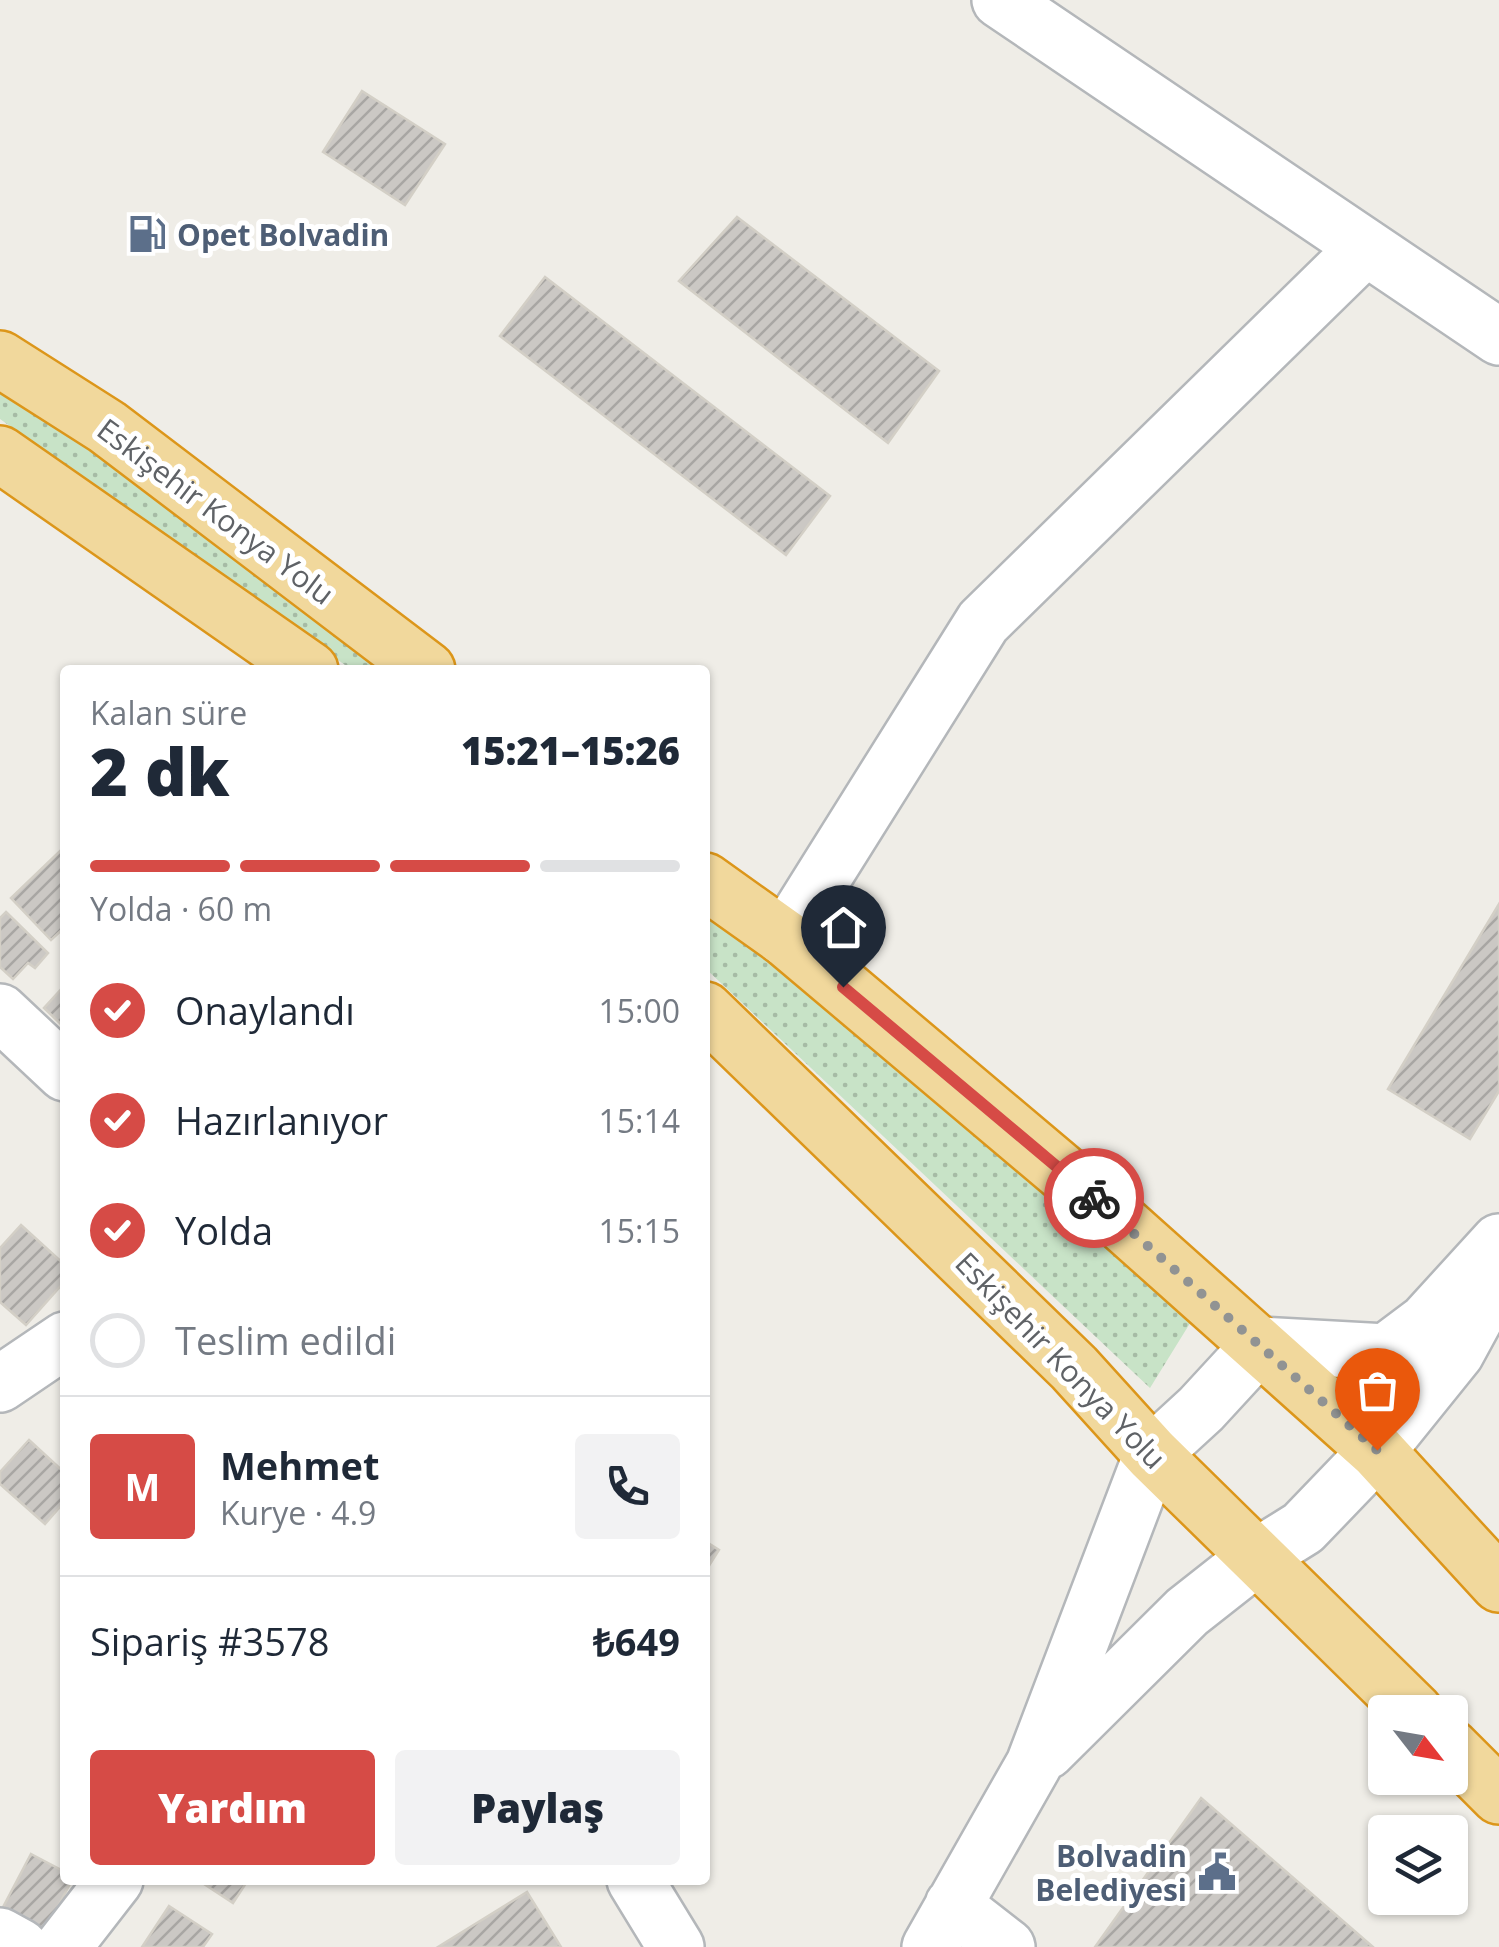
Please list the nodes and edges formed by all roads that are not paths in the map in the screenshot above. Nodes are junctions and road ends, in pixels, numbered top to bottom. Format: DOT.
graph roads {
  1 [pos="1000,0"];
  2 [pos="1366,247"];
  3 [pos="1499,337"];
  4 [pos="0,360"];
  5 [pos="0,454"];
  6 [pos="303,665"];
  7 [pos="420,665"];
  8 [pos="710,884"];
  9 [pos="784,938"];
  10 [pos="0,1012"];
  11 [pos="710,1015"];
  12 [pos="60,1068"];
  13 [pos="1499,1242"];
  14 [pos="1499,1274"];
  15 [pos="60,1343"];
  16 [pos="1260,1344"];
  17 [pos="0,1384"];
  18 [pos="1377,1450"];
  19 [pos="1152,1454"];
  20 [pos="1258,1556"];
  21 [pos="1499,1584"];
  22 [pos="1398,1695"];
  23 [pos="1034,1764"];
  24 [pos="1468,1765"];
  25 [pos="1499,1796"];
  26 [pos="110,1885"];
  27 [pos="637,1885"];
  28 [pos="942,1926"];
  29 [pos="0,1936"];
  30 [pos="20,1947"];
  31 [pos="63,1947"];
  32 [pos="676,1947"];
  33 [pos="1007,1947"];
  1 -- 2 [label="street"];
  2 -- 3 [label="street"];
  2 -- 9 [label="street"];
  4 -- 7 [label="highway, Eskişehir Konya Yolu"];
  5 -- 6 [label="highway"];
  8 -- 9 [label="highway"];
  9 -- 16 [label="highway"];
  10 -- 12 [label="street"];
  11 -- 19 [label="highway, Eskişehir Konya Yolu"];
  13 -- 16 [label="street"];
  14 -- 18 [label="street"];
  15 -- 17 [label="street"];
  16 -- 18 [label="highway"];
  16 -- 19 [label="street"];
  18 -- 20 [label="street"];
  18 -- 21 [label="highway"];
  19 -- 20 [label="highway, Eskişehir Konya Yolu"];
  19 -- 23 [label="street"];
  20 -- 22 [label="highway, Eskişehir Konya Yolu"];
  20 -- 23 [label="street"];
  23 -- 28 [label="street"];
  24 -- 25 [label="highway"];
  26 -- 31 [label="street"];
  27 -- 32 [label="street"];
  28 -- 33 [label="street"];
  29 -- 30 [label="street"];
}
